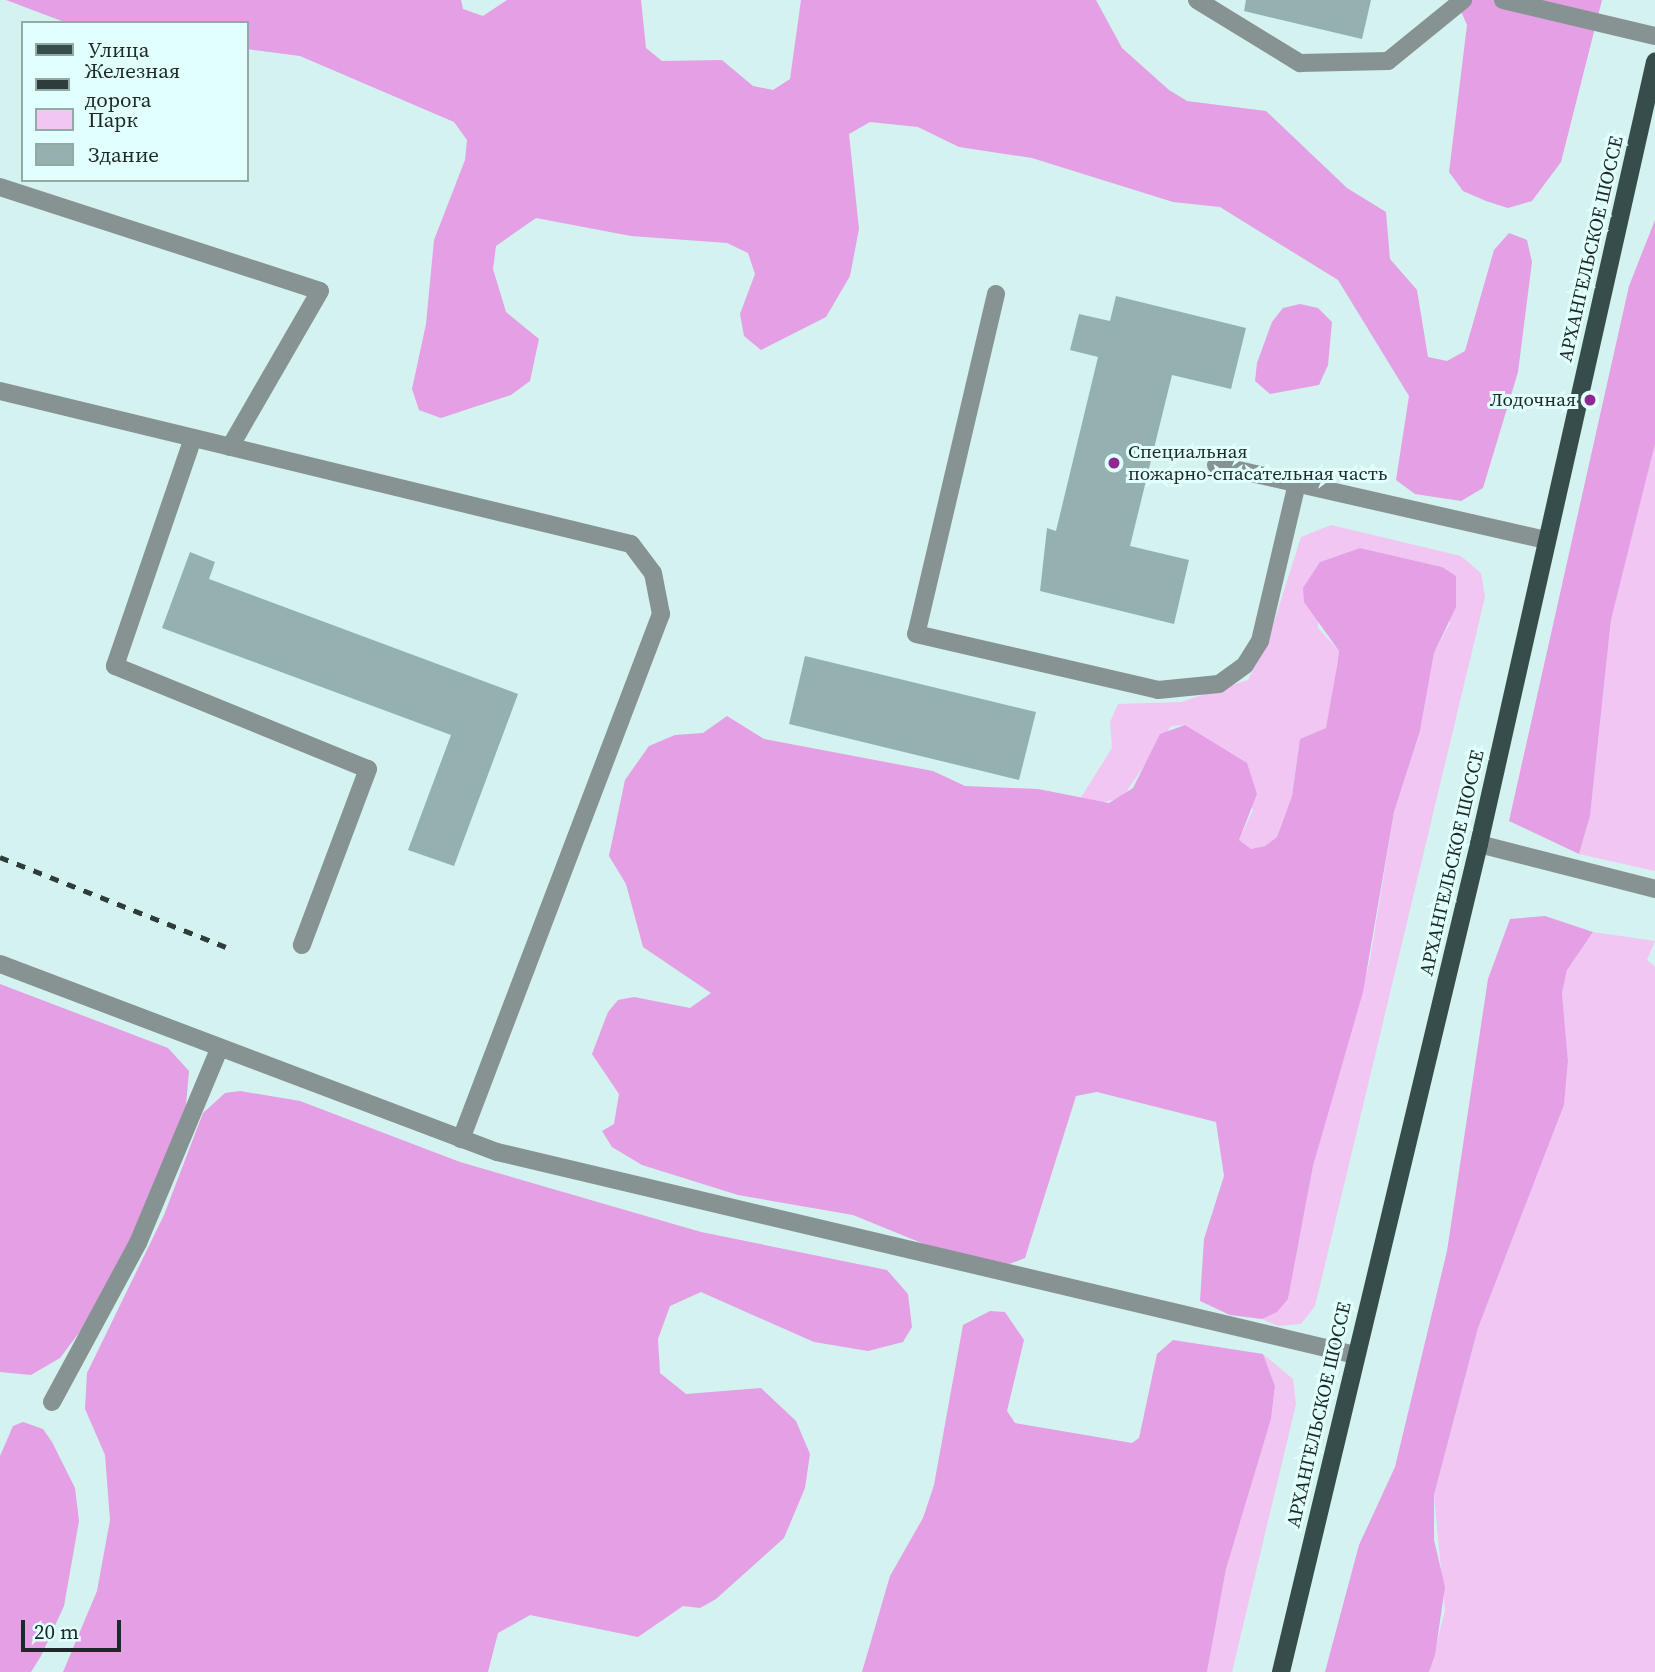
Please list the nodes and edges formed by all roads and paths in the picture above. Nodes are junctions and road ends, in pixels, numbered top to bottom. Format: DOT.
graph roads {
  1 [pos="1197,0"];
  2 [pos="1463,0"];
  3 [pos="1503,0"];
  4 [pos="1655,36"];
  5 [pos="1655,62"];
  6 [pos="0,187"];
  7 [pos="996,294"];
  8 [pos="0,391"];
  9 [pos="193,438"];
  10 [pos="230,447"];
  11 [pos="1216,465"];
  12 [pos="1297,483"];
  13 [pos="1545,540"];
  14 [pos="1479,844"];
  15 [pos="1655,889"];
  16 [pos="302,945"];
  17 [pos="0,964"];
  18 [pos="219,1049"];
  19 [pos="461,1139"];
  20 [pos="1355,1356"];
  21 [pos="52,1402"];
  22 [pos="1281,1672"];
  1 -- 2 [label="lane"];
  3 -- 4 [label="lane"];
  5 -- 13 [label="main road, АРХАНГЕЛЬСКОЕ ШОССЕ"];
  6 -- 10 [label="lane"];
  7 -- 12 [label="lane"];
  8 -- 9 [label="lane"];
  9 -- 10 [label="lane"];
  9 -- 16 [label="lane"];
  10 -- 19 [label="lane"];
  11 -- 12 [label="lane"];
  12 -- 13 [label="lane"];
  13 -- 14 [label="main road, АРХАНГЕЛЬСКОЕ ШОССЕ"];
  14 -- 15 [label="lane"];
  14 -- 20 [label="main road, АРХАНГЕЛЬСКОЕ ШОССЕ"];
  17 -- 18 [label="lane"];
  18 -- 19 [label="lane"];
  18 -- 21 [label="lane"];
  19 -- 20 [label="lane"];
  20 -- 22 [label="main road, АРХАНГЕЛЬСКОЕ ШОССЕ"];
}
